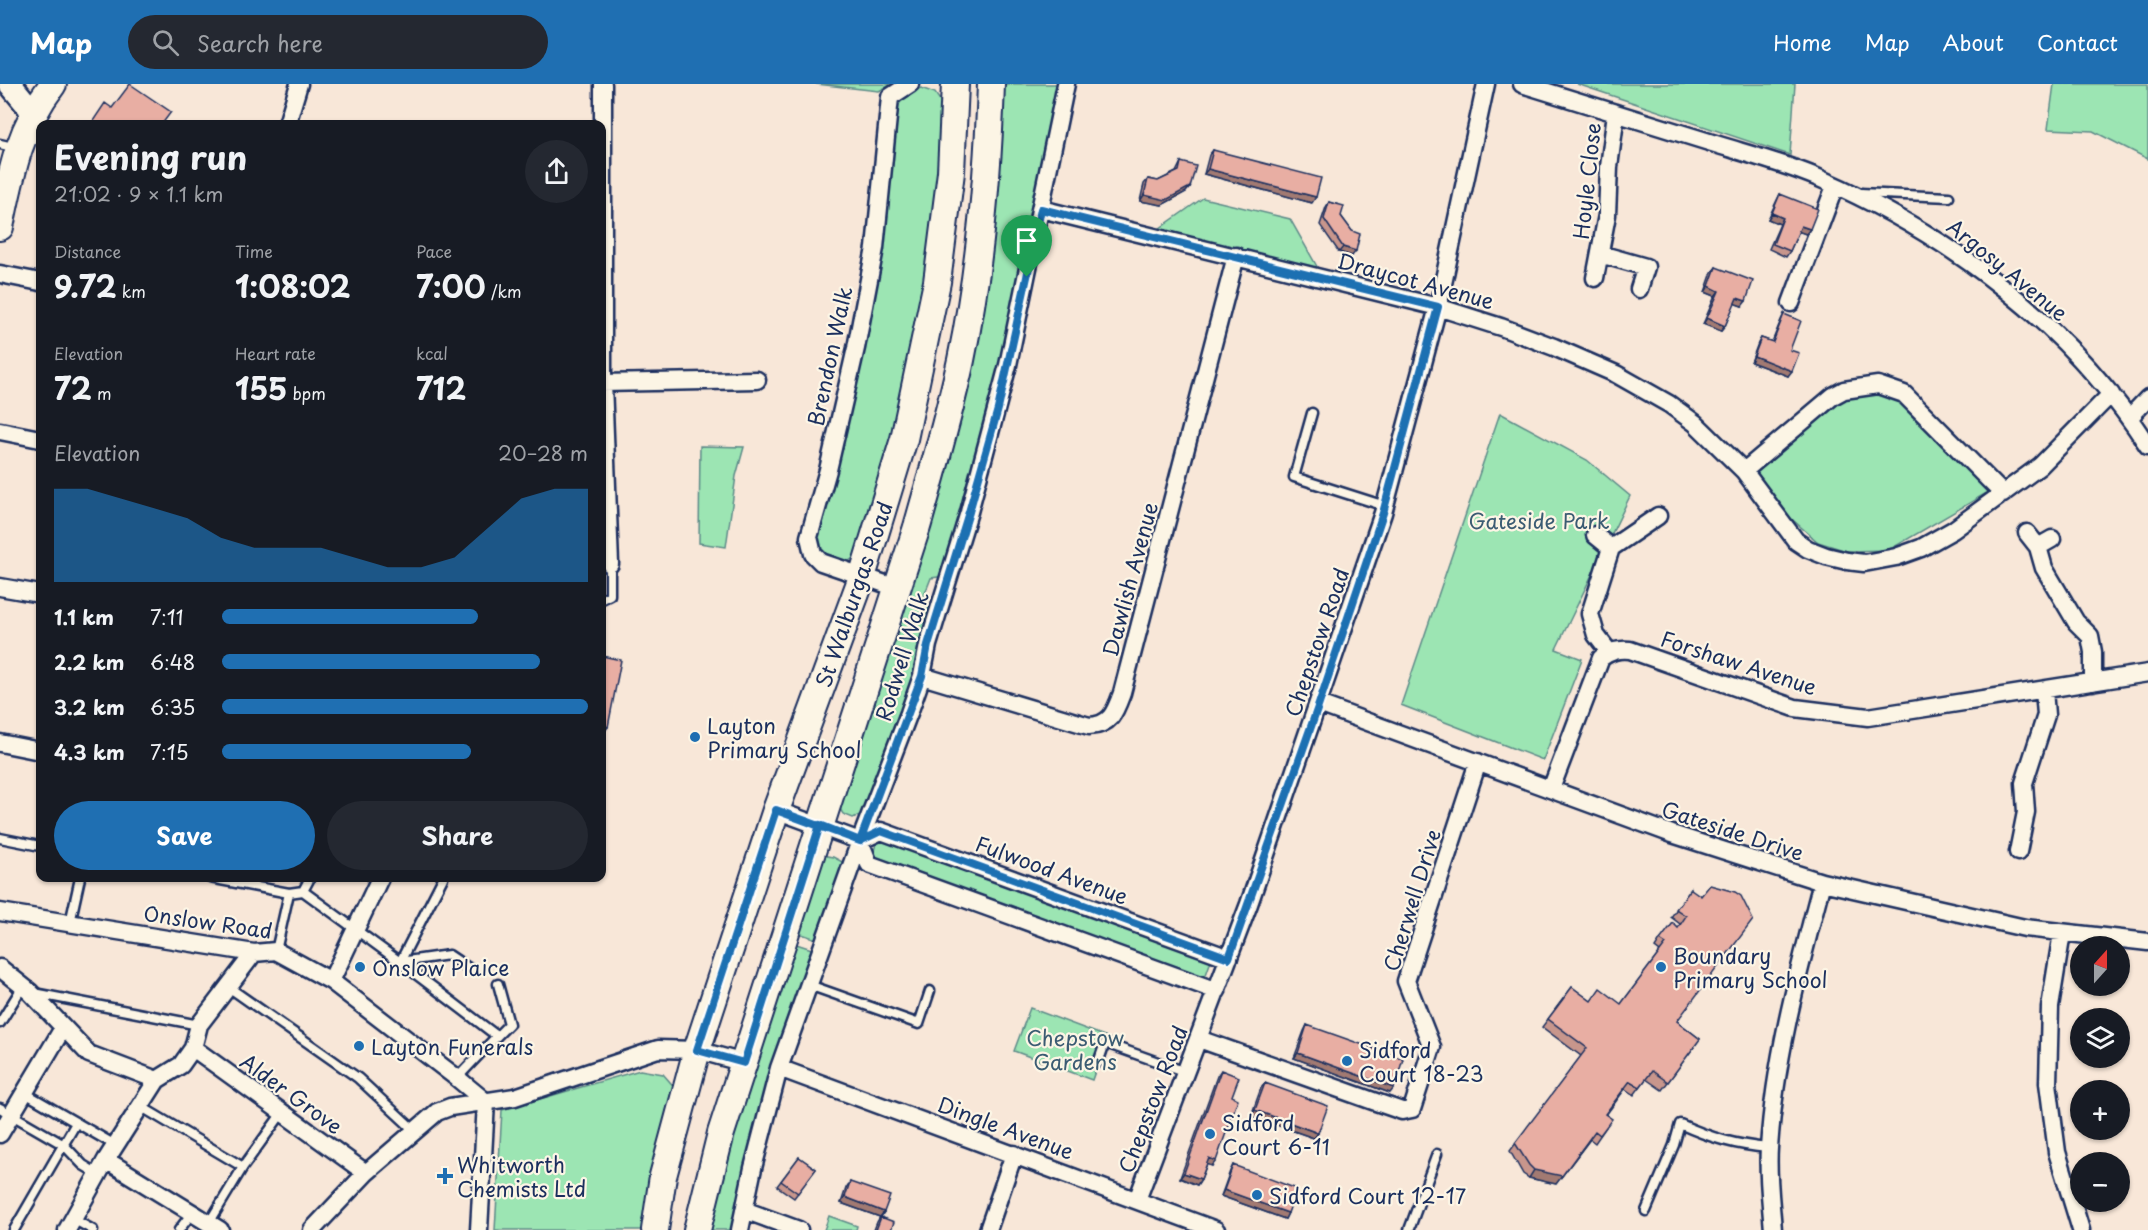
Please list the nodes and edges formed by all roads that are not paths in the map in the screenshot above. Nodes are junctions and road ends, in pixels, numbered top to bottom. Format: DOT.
graph roads {
  1 [pos="10,84"];
  2 [pos="299,84"];
  3 [pos="603,84"];
  4 [pos="910,84"];
  5 [pos="944,84"];
  6 [pos="955,84"];
  7 [pos="991,84"];
  8 [pos="1066,84"];
  9 [pos="1486,84"];
  10 [pos="1522,84"];
  11 [pos="43,94"];
  12 [pos="1616,113"];
  13 [pos="288,120"];
  14 [pos="603,120"];
  15 [pos="9,146"];
  16 [pos="1841,189"];
  17 [pos="1949,197"];
  18 [pos="1041,209"];
  19 [pos="0,227"];
  20 [pos="1600,254"];
  21 [pos="1236,256"];
  22 [pos="0,274"];
  23 [pos="1595,278"];
  24 [pos="36,281"];
  25 [pos="1639,289"];
  26 [pos="1791,303"];
  27 [pos="1438,307"];
  28 [pos="757,380"];
  29 [pos="606,383"];
  30 [pos="2111,394"];
  31 [pos="2148,398"];
  32 [pos="1312,413"];
  33 [pos="2129,418"];
  34 [pos="0,431"];
  35 [pos="36,438"];
  36 [pos="2148,446"];
  37 [pos="1744,471"];
  38 [pos="606,474"];
  39 [pos="2003,494"];
  40 [pos="1385,507"];
  41 [pos="1658,516"];
  42 [pos="2027,533"];
  43 [pos="1594,535"];
  44 [pos="1611,548"];
  45 [pos="610,564"];
  46 [pos="862,577"];
  47 [pos="0,587"];
  48 [pos="897,588"];
  49 [pos="36,593"];
  50 [pos="606,597"];
  51 [pos="1609,652"];
  52 [pos="2148,673"];
  53 [pos="922,676"];
  54 [pos="2093,682"];
  55 [pos="2044,690"];
  56 [pos="1319,704"];
  57 [pos="0,743"];
  58 [pos="36,750"];
  59 [pos="1478,762"];
  60 [pos="1551,789"];
  61 [pos="776,810"];
  62 [pos="820,825"];
  63 [pos="0,837"];
  64 [pos="860,841"];
  65 [pos="36,845"];
  66 [pos="2018,852"];
  67 [pos="79,882"];
  68 [pos="231,882"];
  69 [pos="308,882"];
  70 [pos="378,882"];
  71 [pos="441,882"];
  72 [pos="1822,882"];
  73 [pos="303,891"];
  74 [pos="289,893"];
  75 [pos="0,912"];
  76 [pos="70,923"];
  77 [pos="355,929"];
  78 [pos="2062,933"];
  79 [pos="2148,942"];
  80 [pos="276,951"];
  81 [pos="254,953"];
  82 [pos="1229,958"];
  83 [pos="400,962"];
  84 [pos="0,968"];
  85 [pos="470,969"];
  86 [pos="331,981"];
  87 [pos="498,984"];
  88 [pos="809,985"];
  89 [pos="227,986"];
  90 [pos="26,989"];
  91 [pos="930,991"];
  92 [pos="1217,991"];
  93 [pos="0,1023"];
  94 [pos="199,1024"];
  95 [pos="63,1028"];
  96 [pos="496,1036"];
  97 [pos="1199,1039"];
  98 [pos="193,1048"];
  99 [pos="697,1050"];
  100 [pos="744,1063"];
  101 [pos="1098,1063"];
  102 [pos="779,1068"];
  103 [pos="1186,1072"];
  104 [pos="457,1078"];
  105 [pos="157,1080"];
  106 [pos="25,1093"];
  107 [pos="486,1102"];
  108 [pos="139,1106"];
  109 [pos="5,1112"];
  110 [pos="282,1113"];
  111 [pos="76,1123"];
  112 [pos="415,1131"];
  113 [pos="0,1134"];
  114 [pos="64,1145"];
  115 [pos="115,1145"];
  116 [pos="1768,1148"];
  117 [pos="1014,1154"];
  118 [pos="1437,1154"];
  119 [pos="102,1167"];
  120 [pos="243,1167"];
  121 [pos="366,1173"];
  122 [pos="1137,1200"];
  123 [pos="744,1210"];
  124 [pos="1646,1211"];
  125 [pos="192,1213"];
  126 [pos="70,1224"];
  127 [pos="1182,1224"];
  128 [pos="214,1226"];
  129 [pos="14,1230"];
  130 [pos="93,1230"];
  131 [pos="179,1230"];
  132 [pos="312,1230"];
  133 [pos="479,1230"];
  134 [pos="655,1230"];
  135 [pos="697,1230"];
  136 [pos="740,1230"];
  137 [pos="799,1230"];
  138 [pos="988,1230"];
  139 [pos="1216,1230"];
  140 [pos="1408,1230"];
  141 [pos="1773,1230"];
  142 [pos="2081,1230"];
  1 -- 11 [label="street"];
  2 -- 13 [label="street"];
  3 -- 14 [label="street"];
  4 -- 46 [label="street, Brendon Walk"];
  5 -- 6 [label="street"];
  6 -- 46 [label="main road, St Walburgas Road"];
  7 -- 48 [label="main road, St Walburgas Road"];
  8 -- 18 [label="street, Rodwell Walk"];
  9 -- 27 [label="street, Chepstow Road"];
  10 -- 12 [label="street, Argosy Avenue"];
  11 -- 15 [label="main road"];
  12 -- 16 [label="street, Argosy Avenue"];
  12 -- 20 [label="street, Hoyle Close"];
  15 -- 19 [label="main road"];
  16 -- 17 [label="lane"];
  16 -- 26 [label="street"];
  16 -- 30 [label="street, Argosy Avenue"];
  18 -- 21 [label="street, Draycot Avenue"];
  18 -- 53 [label="street, Rodwell Walk"];
  20 -- 23 [label="street, Hoyle Close"];
  20 -- 25 [label="street, Hoyle Close"];
  21 -- 27 [label="street, Draycot Avenue"];
  21 -- 53 [label="street, Dawlish Avenue"];
  22 -- 24 [label="street"];
  27 -- 37 [label="street, Draycot Avenue"];
  27 -- 40 [label="street, Chepstow Road"];
  28 -- 29 [label="street"];
  30 -- 33 [label="street, Argosy Avenue"];
  30 -- 39 [label="street, Draycot Avenue"];
  31 -- 33 [label="street"];
  32 -- 40 [label="lane"];
  33 -- 36 [label="street, Argosy Avenue"];
  34 -- 35 [label="street"];
  37 -- 39 [label="street, Draycot Avenue"];
  37 -- 39 [label="street"];
  38 -- 45 [label="street"];
  40 -- 56 [label="street, Chepstow Road"];
  41 -- 44 [label="street"];
  42 -- 54 [label="street"];
  43 -- 44 [label="street"];
  44 -- 51 [label="street"];
  45 -- 50 [label="lane"];
  46 -- 48 [label="street, Brendon Walk"];
  46 -- 61 [label="main road, St Walburgas Road"];
  47 -- 49 [label="street"];
  48 -- 62 [label="main road, St Walburgas Road"];
  51 -- 55 [label="street, Forshaw Avenue"];
  51 -- 60 [label="street"];
  52 -- 54 [label="street, Forshaw Avenue"];
  53 -- 64 [label="street, Rodwell Walk"];
  54 -- 55 [label="street, Forshaw Avenue"];
  55 -- 66 [label="street"];
  56 -- 59 [label="street, Gateside Drive"];
  56 -- 82 [label="street, Chepstow Road"];
  57 -- 58 [label="street"];
  59 -- 60 [label="street, Gateside Drive"];
  59 -- 97 [label="street, Cherwell Drive"];
  60 -- 72 [label="street, Gateside Drive"];
  61 -- 62 [label="street"];
  61 -- 99 [label="main road, St Walburgas Road"];
  62 -- 64 [label="street"];
  62 -- 100 [label="main road, St Walburgas Road"];
  63 -- 65 [label="lane"];
  64 -- 82 [label="street, Fulwood Avenue"];
  64 -- 88 [label="street, Rodwell Walk"];
  64 -- 92 [label="street"];
  67 -- 76 [label="lane"];
  68 -- 74 [label="lane"];
  69 -- 73 [label="lane"];
  70 -- 77 [label="street"];
  71 -- 83 [label="lane"];
  72 -- 78 [label="street, Gateside Drive"];
  72 -- 116 [label="street"];
  73 -- 74 [label="lane"];
  73 -- 77 [label="lane"];
  74 -- 80 [label="lane"];
  75 -- 76 [label="street, Onslow Road"];
  76 -- 81 [label="street, Onslow Road"];
  77 -- 83 [label="lane"];
  77 -- 86 [label="street"];
  78 -- 79 [label="street, Gateside Drive"];
  78 -- 142 [label="street"];
  80 -- 81 [label="street, Onslow Road"];
  80 -- 86 [label="street, Onslow Road"];
  81 -- 89 [label="street"];
  82 -- 92 [label="street, Chepstow Road"];
  83 -- 85 [label="lane"];
  83 -- 96 [label="lane"];
  84 -- 90 [label="street"];
  86 -- 104 [label="street, Onslow Road"];
  87 -- 96 [label="lane"];
  88 -- 91 [label="lane"];
  88 -- 102 [label="street, Rodwell Walk"];
  89 -- 94 [label="street"];
  89 -- 112 [label="lane"];
  90 -- 93 [label="lane"];
  90 -- 94 [label="lane"];
  90 -- 95 [label="street"];
  92 -- 97 [label="street, Chepstow Road"];
  94 -- 98 [label="street"];
  95 -- 105 [label="street"];
  95 -- 106 [label="street"];
  96 -- 104 [label="lane"];
  97 -- 103 [label="street, Chepstow Road"];
  98 -- 105 [label="street"];
  98 -- 110 [label="street, Alder Grove"];
  99 -- 100 [label="street"];
  99 -- 107 [label="street"];
  99 -- 134 [label="main road, St Walburgas Road"];
  100 -- 135 [label="main road, St Walburgas Road"];
  101 -- 103 [label="lane"];
  102 -- 117 [label="street, Dingle Avenue"];
  102 -- 123 [label="street, Rodwell Walk"];
  103 -- 122 [label="street, Chepstow Road"];
  104 -- 107 [label="street, Onslow Road"];
  105 -- 108 [label="street"];
  106 -- 109 [label="street"];
  106 -- 111 [label="lane"];
  107 -- 112 [label="street"];
  107 -- 133 [label="street"];
  108 -- 115 [label="street"];
  108 -- 120 [label="lane"];
  109 -- 113 [label="street"];
  109 -- 114 [label="lane"];
  110 -- 120 [label="lane"];
  110 -- 121 [label="street, Alder Grove"];
  111 -- 114 [label="lane"];
  111 -- 115 [label="lane"];
  112 -- 121 [label="street"];
  114 -- 119 [label="lane"];
  114 -- 129 [label="lane"];
  115 -- 119 [label="street"];
  116 -- 124 [label="lane"];
  116 -- 141 [label="street"];
  117 -- 122 [label="street, Dingle Avenue"];
  117 -- 138 [label="street"];
  118 -- 140 [label="lane"];
  119 -- 125 [label="street"];
  119 -- 126 [label="street"];
  120 -- 128 [label="lane"];
  121 -- 132 [label="street"];
  122 -- 127 [label="street, Dingle Avenue"];
  123 -- 136 [label="street, Rodwell Walk"];
  123 -- 137 [label="street"];
  125 -- 128 [label="street"];
  125 -- 131 [label="lane"];
  126 -- 130 [label="lane"];
  127 -- 139 [label="street, Dingle Avenue"];
}
